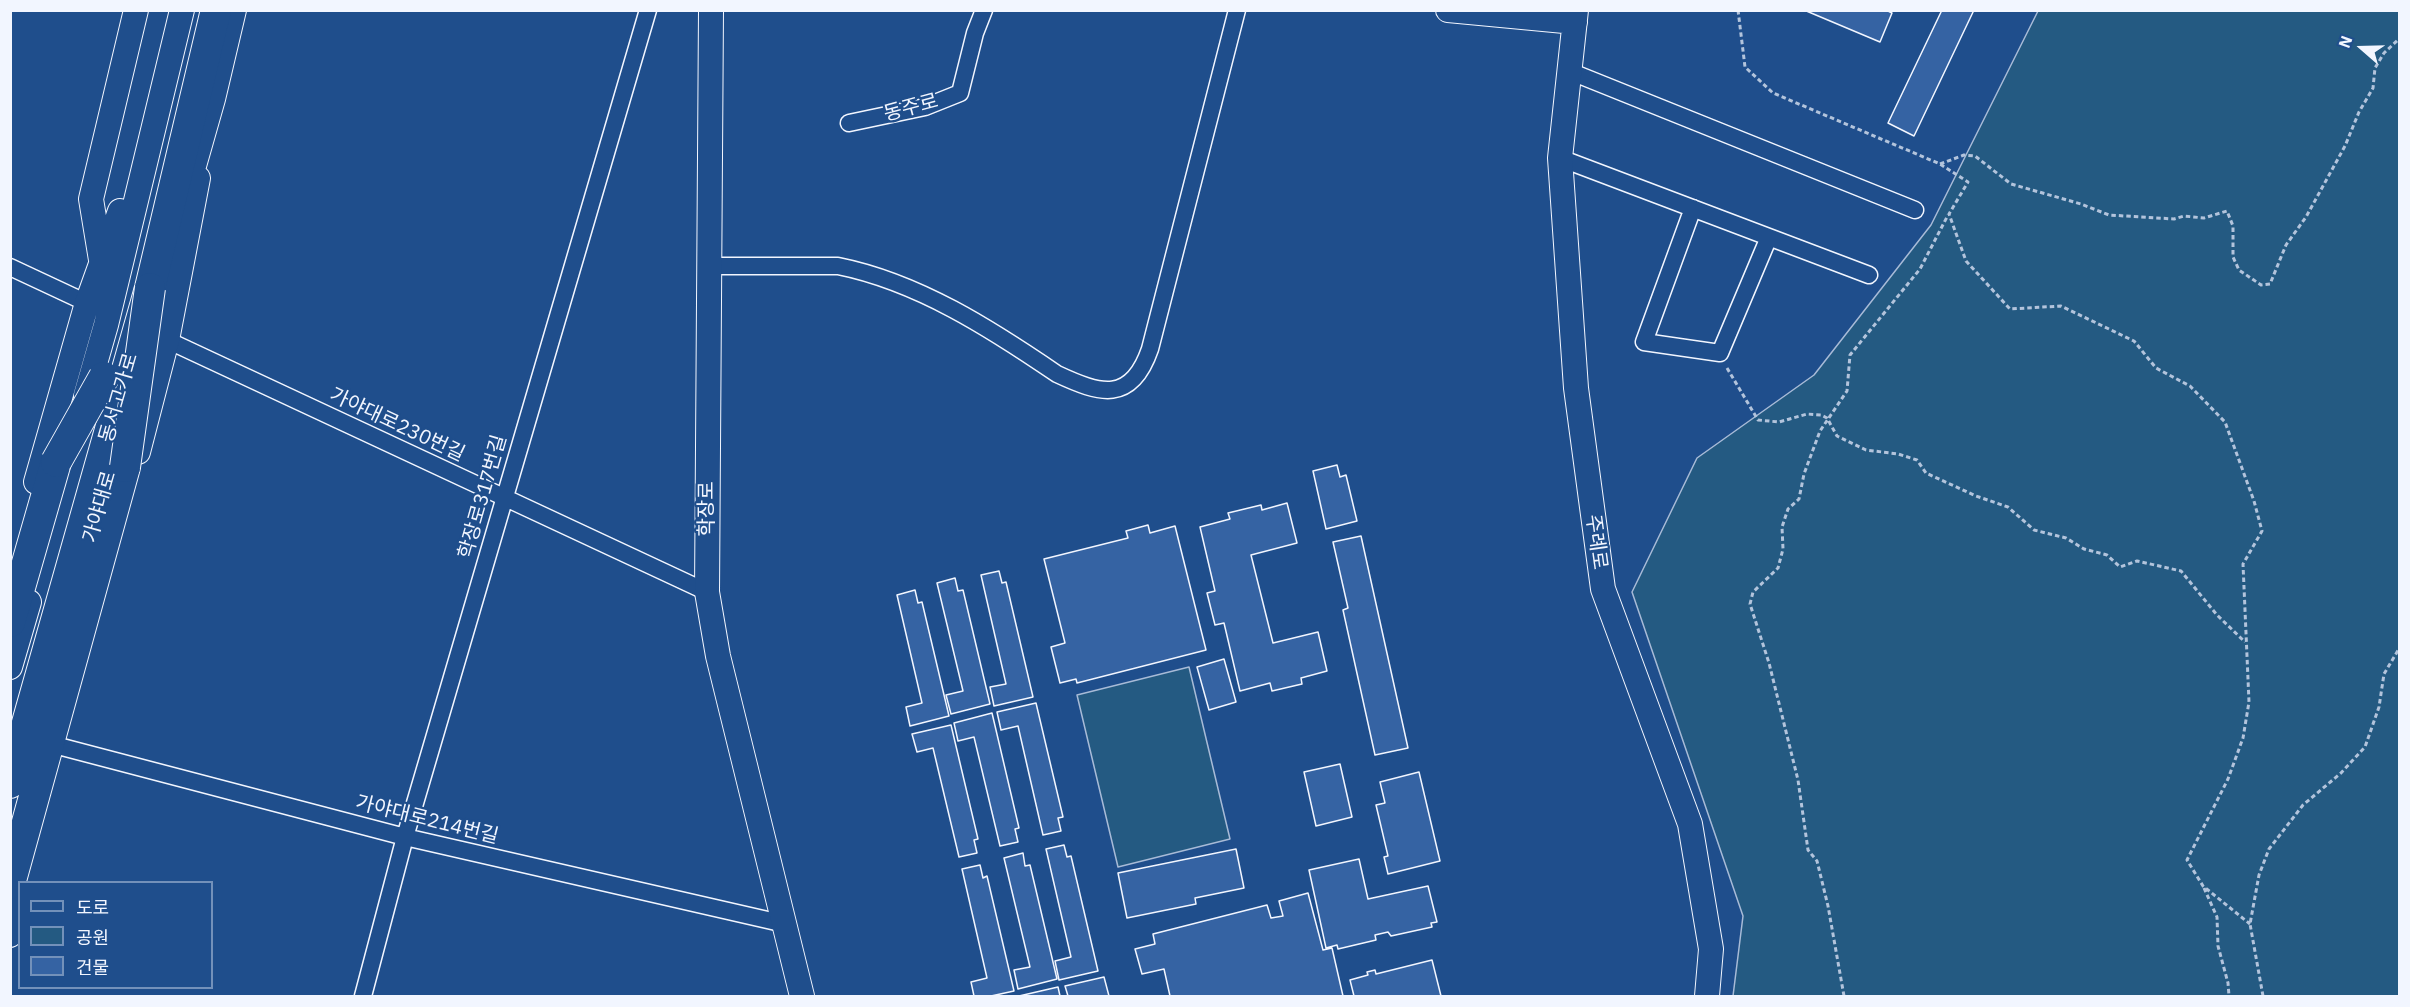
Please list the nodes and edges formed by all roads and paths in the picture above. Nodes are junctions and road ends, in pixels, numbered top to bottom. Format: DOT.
graph roads {
  1 [pos="136,10"];
  2 [pos="182,10"];
  3 [pos="198,10"];
  4 [pos="216,10"];
  5 [pos="234,10"];
  6 [pos="648,10"];
  7 [pos="711,10"];
  8 [pos="984,10"];
  9 [pos="1237,10"];
  10 [pos="1448,10"];
  11 [pos="1738,10"];
  12 [pos="1502,12"];
  13 [pos="1575,16"];
  14 [pos="2400,38"];
  15 [pos="1569,71"];
  16 [pos="160,98"];
  17 [pos="213,99"];
  18 [pos="849,123"];
  19 [pos="1560,158"];
  20 [pos="1940,164"];
  21 [pos="1693,208"];
  22 [pos="1915,210"];
  23 [pos="1949,214"];
  24 [pos="1769,237"];
  25 [pos="101,263"];
  26 [pos="709,266"];
  27 [pos="10,267"];
  28 [pos="1869,275"];
  29 [pos="150,288"];
  30 [pos="87,303"];
  31 [pos="168,339"];
  32 [pos="1720,353"];
  33 [pos="104,377"];
  34 [pos="1827,418"];
  35 [pos="505,499"];
  36 [pos="10,574"];
  37 [pos="706,592"];
  38 [pos="10,622"];
  39 [pos="2246,642"];
  40 [pos="2400,646"];
  41 [pos="10,667"];
  42 [pos="10,709"];
  43 [pos="62,747"];
  44 [pos="10,783"];
  45 [pos="10,828"];
  46 [pos="405,837"];
  47 [pos="25,881"];
  48 [pos="10,884"];
  49 [pos="2203,886"];
  50 [pos="18,909"];
  51 [pos="785,924"];
  52 [pos="2250,924"];
  53 [pos="10,935"];
  54 [pos="363,996"];
  55 [pos="802,996"];
  56 [pos="1707,996"];
  57 [pos="1844,996"];
  58 [pos="2229,996"];
  59 [pos="2263,996"];
  1 -- 25 [label="main road"];
  2 -- 16 [label="main road"];
  3 -- 33 [label="highway, 동서고가로"];
  4 -- 29 [label="highway, 동서고가로"];
  5 -- 17 [label="main road, 가야대로"];
  6 -- 35 [label="street, 학장로317번길"];
  7 -- 26 [label="main road, 학장로"];
  8 -- 18 [label="street, 동주로"];
  9 -- 26 [label="street"];
  10 -- 12 [label="main road"];
  11 -- 20 [label="path"];
  12 -- 13 [label="main road"];
  13 -- 15 [label="main road, 주례로"];
  14 -- 20 [label="path"];
  15 -- 19 [label="main road, 주례로"];
  15 -- 22 [label="street"];
  16 -- 25 [label="main road"];
  16 -- 41 [label="main road"];
  17 -- 31 [label="main road"];
  17 -- 45 [label="main road, 가야대로"];
  19 -- 21 [label="street"];
  19 -- 56 [label="main road, 주례로"];
  20 -- 23 [label="path"];
  21 -- 24 [label="street"];
  21 -- 32 [label="street"];
  23 -- 34 [label="path"];
  23 -- 39 [label="path"];
  24 -- 28 [label="street"];
  24 -- 32 [label="street"];
  25 -- 30 [label="main road"];
  26 -- 37 [label="main road, 학장로"];
  27 -- 30 [label="street"];
  29 -- 44 [label="highway, 동서고가로, bridge"];
  29 -- 48 [label="highway, bridge"];
  30 -- 36 [label="main road"];
  31 -- 35 [label="street, 가야대로230번길"];
  31 -- 43 [label="main road"];
  32 -- 34 [label="path"];
  33 -- 38 [label="highway, bridge"];
  33 -- 42 [label="highway, 동서고가로, bridge"];
  34 -- 39 [label="path"];
  34 -- 57 [label="path"];
  35 -- 37 [label="street, 가야대로230번길"];
  35 -- 46 [label="street, 학장로317번길"];
  37 -- 51 [label="main road, 학장로"];
  39 -- 49 [label="path"];
  40 -- 52 [label="path"];
  43 -- 46 [label="street, 가야대로214번길"];
  43 -- 47 [label="main road"];
  46 -- 51 [label="street, 가야대로214번길"];
  46 -- 54 [label="street, 학장로317번길"];
  49 -- 52 [label="path"];
  49 -- 58 [label="path"];
  50 -- 53 [label="main road"];
  51 -- 55 [label="main road, 학장로"];
  52 -- 59 [label="path"];
}
